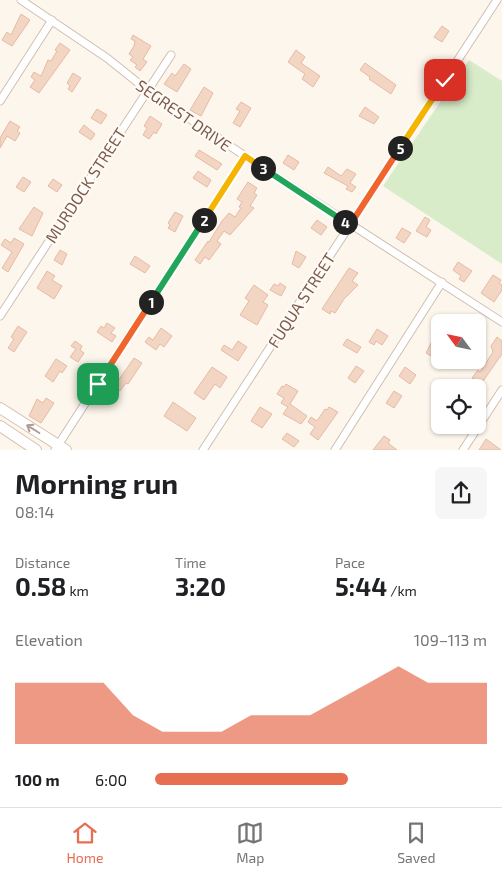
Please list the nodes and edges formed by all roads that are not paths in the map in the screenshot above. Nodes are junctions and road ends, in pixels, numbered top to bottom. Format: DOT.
graph roads {
  1 [pos="21,0"];
  2 [pos="497,0"];
  3 [pos="52,20"];
  4 [pos="171,55"];
  5 [pos="147,90"];
  6 [pos="0,101"];
  7 [pos="245,156"];
  8 [pos="350,225"];
  9 [pos="442,282"];
  10 [pos="0,316"];
  11 [pos="502,322"];
  12 [pos="502,390"];
  13 [pos="0,408"];
  14 [pos="0,426"];
  15 [pos="60,448"];
  16 [pos="36,450"];
  17 [pos="203,450"];
  18 [pos="335,450"];
  19 [pos="463,450"];
  1 -- 3 [label="street, SEGREST DRIVE"];
  2 -- 8 [label="street, FUQUA STREET"];
  3 -- 5 [label="street, SEGREST DRIVE"];
  3 -- 6 [label="street"];
  4 -- 5 [label="street, MURDOCK STREET"];
  5 -- 7 [label="street, SEGREST DRIVE"];
  5 -- 10 [label="street, MURDOCK STREET"];
  7 -- 8 [label="street, SEGREST DRIVE"];
  7 -- 15 [label="street"];
  8 -- 9 [label="street, SEGREST DRIVE"];
  8 -- 17 [label="street, FUQUA STREET"];
  9 -- 11 [label="street, SEGREST DRIVE"];
  9 -- 18 [label="street"];
  12 -- 19 [label="street"];
  15 -- 13 [label="main road, one-way"];
  14 -- 16 [label="main road"];
}
